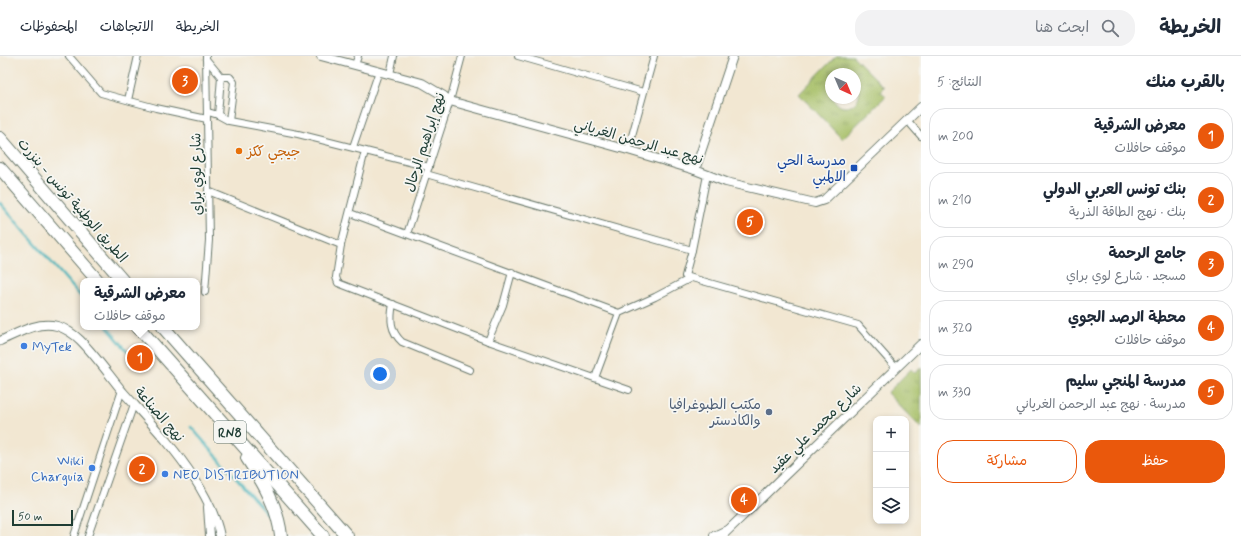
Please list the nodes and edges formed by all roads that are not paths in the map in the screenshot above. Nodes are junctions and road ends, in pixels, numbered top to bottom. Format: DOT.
graph roads {
  1 [pos="69,56"];
  2 [pos="138,56"];
  3 [pos="321,56"];
  4 [pos="358,56"];
  5 [pos="394,56"];
  6 [pos="462,56"];
  7 [pos="518,56"];
  8 [pos="654,56"];
  9 [pos="733,56"];
  10 [pos="206,58"];
  11 [pos="356,65"];
  12 [pos="379,71"];
  13 [pos="390,74"];
  14 [pos="221,77"];
  15 [pos="644,92"];
  16 [pos="128,100"];
  17 [pos="450,101"];
  18 [pos="921,107"];
  19 [pos="208,112"];
  20 [pos="218,115"];
  21 [pos="207,119"];
  22 [pos="907,120"];
  23 [pos="229,121"];
  24 [pos="921,136"];
  25 [pos="0,138"];
  26 [pos="353,147"];
  27 [pos="628,150"];
  28 [pos="365,151"];
  29 [pos="429,167"];
  30 [pos="0,168"];
  31 [pos="694,170"];
  32 [pos="426,174"];
  33 [pos="707,175"];
  34 [pos="208,191"];
  35 [pos="350,213"];
  36 [pos="407,234"];
  37 [pos="341,245"];
  38 [pos="692,250"];
  39 [pos="512,272"];
  40 [pos="95,278"];
  41 [pos="120,278"];
  42 [pos="691,278"];
  43 [pos="205,292"];
  44 [pos="393,304"];
  45 [pos="619,313"];
  46 [pos="141,330"];
  47 [pos="166,330"];
  48 [pos="0,341"];
  49 [pos="488,341"];
  50 [pos="921,344"];
  51 [pos="896,368"];
  52 [pos="470,370"];
  53 [pos="595,378"];
  54 [pos="122,390"];
  55 [pos="629,390"];
  56 [pos="134,404"];
  57 [pos="229,430"];
  58 [pos="208,504"];
  59 [pos="725,533"];
  60 [pos="74,536"];
  61 [pos="88,536"];
  62 [pos="210,536"];
  63 [pos="220,536"];
  64 [pos="280,536"];
  65 [pos="323,536"];
  66 [pos="347,536"];
  67 [pos="714,536"];
  1 -- 16 [label="street"];
  2 -- 16 [label="street"];
  3 -- 11 [label="street, نهج عبد الرحمن الغرياني"];
  4 -- 11 [label="street"];
  5 -- 13 [label="street"];
  6 -- 17 [label="street, نهج إبراهيم الرحال"];
  7 -- 15 [label="street"];
  8 -- 15 [label="street"];
  9 -- 31 [label="street"];
  10 -- 14 [label="street"];
  10 -- 19 [label="street, شارع لوي براي"];
  11 -- 12 [label="street, نهج عبد الرحمن الغرياني"];
  12 -- 13 [label="street, نهج عبد الرحمن الغرياني"];
  12 -- 26 [label="street"];
  13 -- 17 [label="street, نهج عبد الرحمن الغرياني"];
  14 -- 20 [label="street"];
  14 -- 23 [label="street"];
  15 -- 27 [label="street"];
  16 -- 21 [label="street"];
  17 -- 27 [label="street, نهج عبد الرحمن الغرياني"];
  17 -- 29 [label="street, نهج إبراهيم الرحال"];
  18 -- 22 [label="street, نهج عبد الرحمن الغرياني"];
  19 -- 20 [label="street"];
  19 -- 21 [label="street, شارع لوي براي"];
  20 -- 23 [label="street"];
  21 -- 34 [label="street, شارع لوي براي"];
  22 -- 24 [label="street"];
  22 -- 33 [label="street, نهج عبد الرحمن الغرياني"];
  23 -- 26 [label="street"];
  25 -- 41 [label="highway, الطريق الوطنية تونس - بنزرت"];
  26 -- 28 [label="street"];
  27 -- 31 [label="street, نهج عبد الرحمن الغرياني"];
  28 -- 29 [label="street"];
  28 -- 35 [label="street"];
  29 -- 32 [label="street, نهج إبراهيم الرحال"];
  30 -- 40 [label="highway"];
  31 -- 33 [label="street, نهج عبد الرحمن الغرياني"];
  32 -- 36 [label="street, نهج إبراهيم الرحال"];
  32 -- 38 [label="street"];
  33 -- 38 [label="street"];
  34 -- 37 [label="street"];
  34 -- 43 [label="street, شارع لوي براي"];
  35 -- 36 [label="street"];
  35 -- 37 [label="street"];
  36 -- 39 [label="street"];
  37 -- 44 [label="street"];
  38 -- 42 [label="street"];
  39 -- 45 [label="street"];
  39 -- 49 [label="street"];
  42 -- 45 [label="street"];
  42 -- 51 [label="street"];
  44 -- 49 [label="street"];
  44 -- 52 [label="street"];
  45 -- 53 [label="street"];
  46 -- 57 [label="highway, RN8"];
  47 -- 66 [label="highway, RN8"];
  48 -- 54 [label="street, نهج الصناعة"];
  49 -- 53 [label="street"];
  50 -- 51 [label="street, شارع محمد علي عقيد"];
  51 -- 59 [label="street, شارع محمد علي عقيد"];
  53 -- 55 [label="street"];
  54 -- 56 [label="street, نهج الصناعة"];
  54 -- 60 [label="street"];
  56 -- 58 [label="street, نهج الصناعة"];
  56 -- 61 [label="street"];
  57 -- 64 [label="highway"];
  57 -- 65 [label="highway, RN8"];
  58 -- 62 [label="street, نهج الصناعة"];
  58 -- 63 [label="street, نهج الصناعة"];
  59 -- 67 [label="street"];
}
